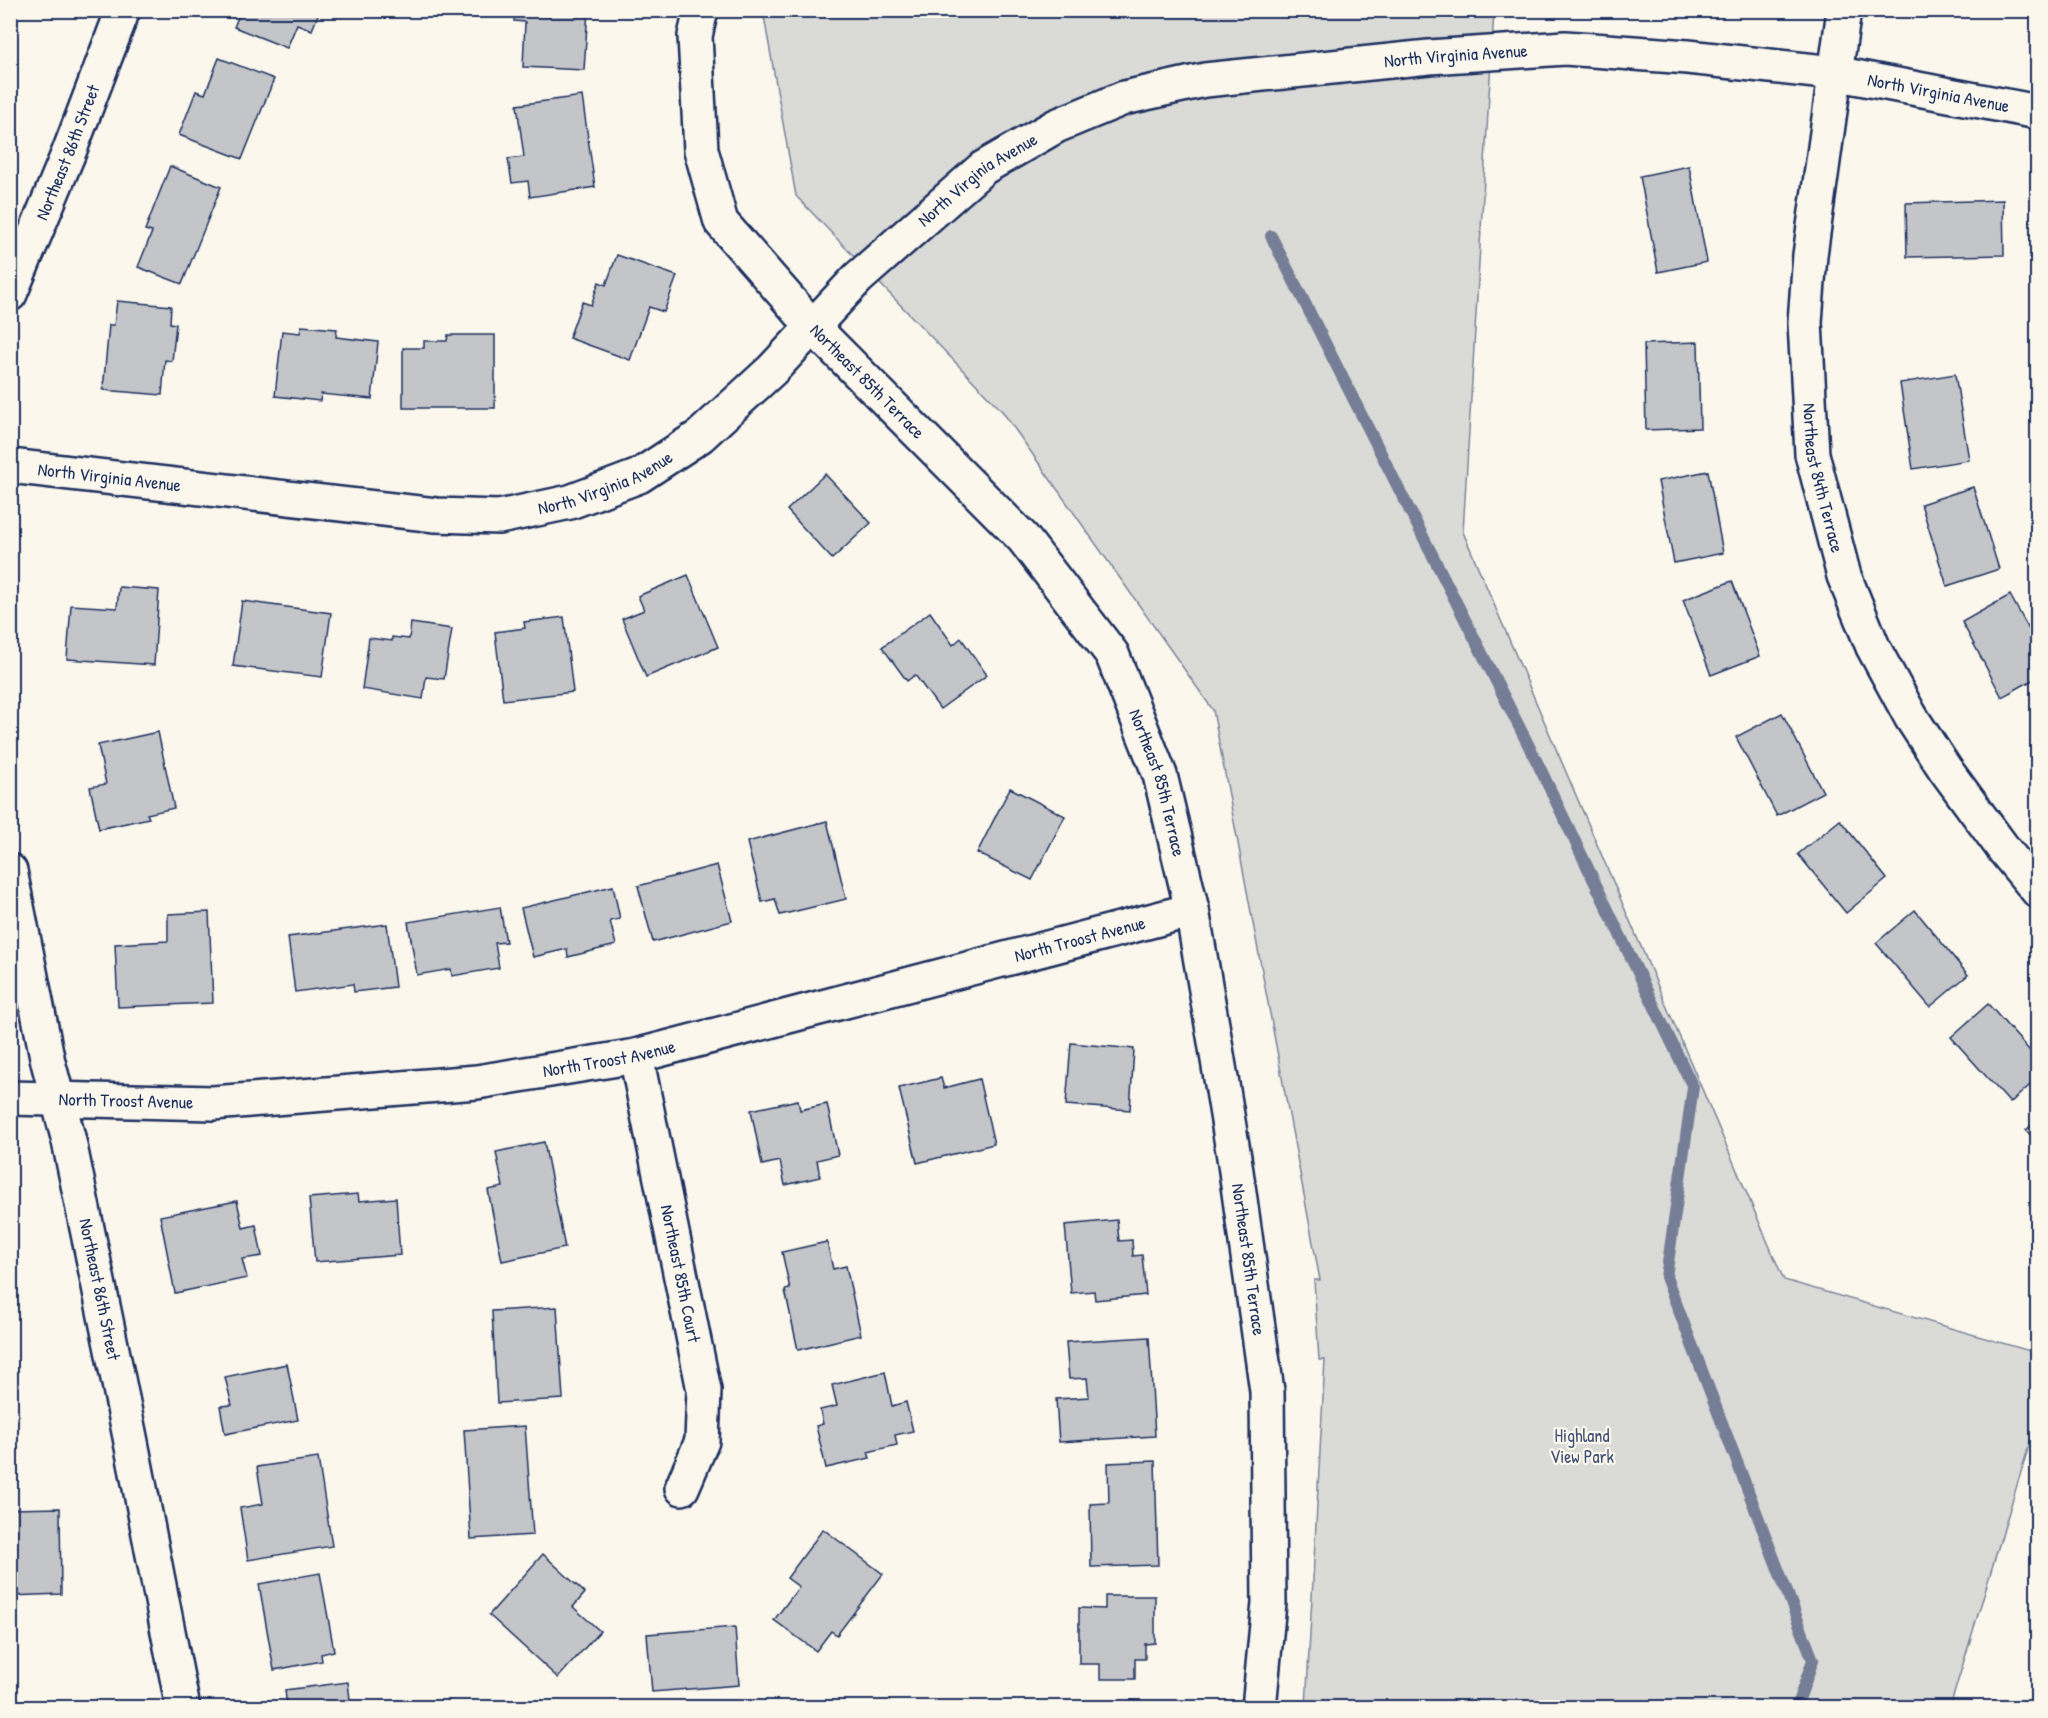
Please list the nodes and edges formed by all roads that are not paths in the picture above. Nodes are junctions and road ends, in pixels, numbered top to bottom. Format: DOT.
graph roads {
  1 [pos="123,10"];
  2 [pos="700,10"];
  3 [pos="1844,10"];
  4 [pos="1834,73"];
  5 [pos="2037,112"];
  6 [pos="10,294"];
  7 [pos="812,326"];
  8 [pos="10,466"];
  9 [pos="10,871"];
  10 [pos="2037,891"];
  11 [pos="1191,910"];
  12 [pos="636,1056"];
  13 [pos="10,1098"];
  14 [pos="57,1100"];
  15 [pos="682,1488"];
  16 [pos="183,1707"];
  17 [pos="1260,1707"];
  1 -- 6 [label="street, Northeast 86th Street"];
  2 -- 7 [label="street, Northeast 85th Terrace"];
  3 -- 4 [label="street, Northeast 84th Terrace"];
  4 -- 5 [label="street, North Virginia Avenue"];
  4 -- 7 [label="street, North Virginia Avenue"];
  4 -- 10 [label="street, Northeast 84th Terrace"];
  7 -- 8 [label="street, North Virginia Avenue"];
  7 -- 11 [label="street, Northeast 85th Terrace"];
  9 -- 14 [label="street, Northeast 86th Street"];
  11 -- 12 [label="street, North Troost Avenue"];
  11 -- 17 [label="street, Northeast 85th Terrace"];
  12 -- 14 [label="street, North Troost Avenue"];
  12 -- 15 [label="street, Northeast 85th Court"];
  13 -- 14 [label="street, North Troost Avenue"];
  14 -- 16 [label="street, Northeast 86th Street"];
}
